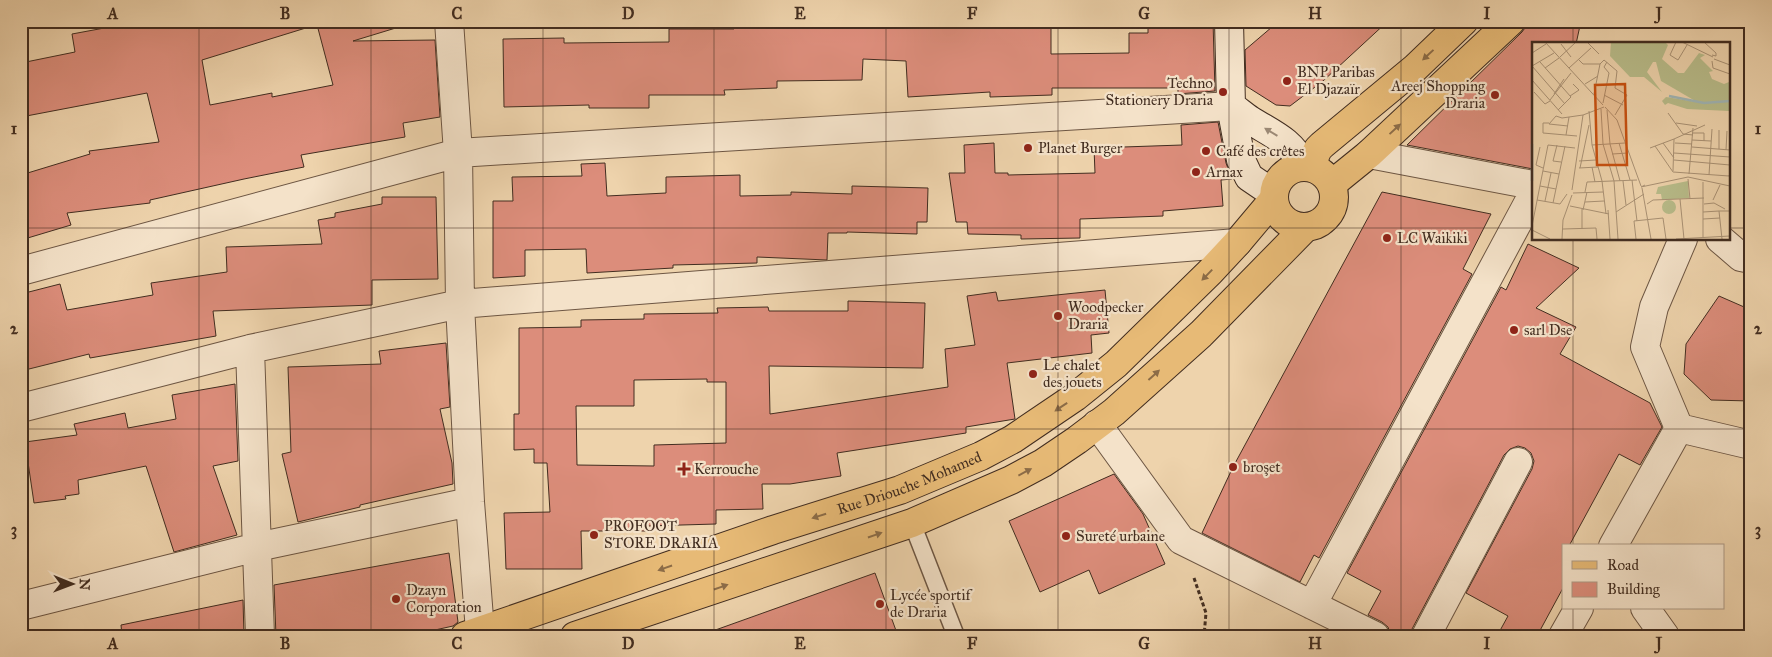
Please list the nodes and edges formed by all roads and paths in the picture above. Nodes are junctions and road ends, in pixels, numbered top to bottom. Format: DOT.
graph roads {
  1 [pos="449,21"];
  2 [pos="1229,21"];
  3 [pos="1464,21"];
  4 [pos="1511,21"];
  5 [pos="1231,106"];
  6 [pos="458,154"];
  7 [pos="1369,154"];
  8 [pos="1307,166"];
  9 [pos="1332,184"];
  10 [pos="1532,185"];
  11 [pos="1274,196"];
  12 [pos="1532,196"];
  13 [pos="1306,228"];
  14 [pos="1683,240"];
  15 [pos="1721,240"];
  16 [pos="1237,243"];
  17 [pos="1751,259"];
  18 [pos="21,271"];
  19 [pos="460,304"];
  20 [pos="250,349"];
  21 [pos="21,408"];
  22 [pos="1098,424"];
  23 [pos="1679,428"];
  24 [pos="1751,445"];
  25 [pos="1518,462"];
  26 [pos="470,502"];
  27 [pos="912,523"];
  28 [pos="1181,540"];
  29 [pos="1614,544"];
  30 [pos="257,547"];
  31 [pos="1312,605"];
  32 [pos="21,606"];
  33 [pos="1577,610"];
  34 [pos="1646,610"];
  35 [pos="472,633"];
  36 [pos="260,636"];
  37 [pos="575,636"];
  38 [pos="956,636"];
  39 [pos="1204,636"];
  40 [pos="1375,636"];
  41 [pos="1426,636"];
  42 [pos="1563,636"];
  43 [pos="1666,636"];
  1 -- 6 [label="street"];
  2 -- 5 [label="street"];
  3 -- 8 [label="main road, one-way"];
  7 -- 4 [label="main road, one-way"];
  5 -- 6 [label="street"];
  8 -- 5 [label="street, one-way"];
  5 -- 11 [label="street"];
  6 -- 18 [label="street"];
  6 -- 19 [label="street"];
  7 -- 9 [label="main road"];
  7 -- 10 [label="street"];
  8 -- 9 [label="main road"];
  8 -- 11 [label="main road"];
  9 -- 13 [label="main road"];
  11 -- 13 [label="main road"];
  11 -- 16 [label="main road, Rue Driouche Mohamed"];
  12 -- 31 [label="street"];
  22 -- 13 [label="main road, one-way"];
  14 -- 23 [label="street"];
  15 -- 17 [label="street"];
  16 -- 19 [label="street"];
  16 -- 35 [label="main road, Rue Driouche Mohamed, one-way"];
  19 -- 20 [label="street"];
  19 -- 26 [label="street"];
  20 -- 21 [label="street"];
  20 -- 30 [label="street"];
  27 -- 22 [label="main road, one-way"];
  22 -- 28 [label="street"];
  23 -- 24 [label="street"];
  23 -- 29 [label="street"];
  25 -- 41 [label="street"];
  26 -- 30 [label="street"];
  26 -- 35 [label="street"];
  37 -- 27 [label="main road, one-way"];
  27 -- 38 [label="lane"];
  28 -- 31 [label="street"];
  28 -- 39 [label="path"];
  30 -- 32 [label="street"];
  30 -- 36 [label="street"];
  31 -- 40 [label="street"];
  33 -- 42 [label="street"];
  34 -- 43 [label="street"];
}
